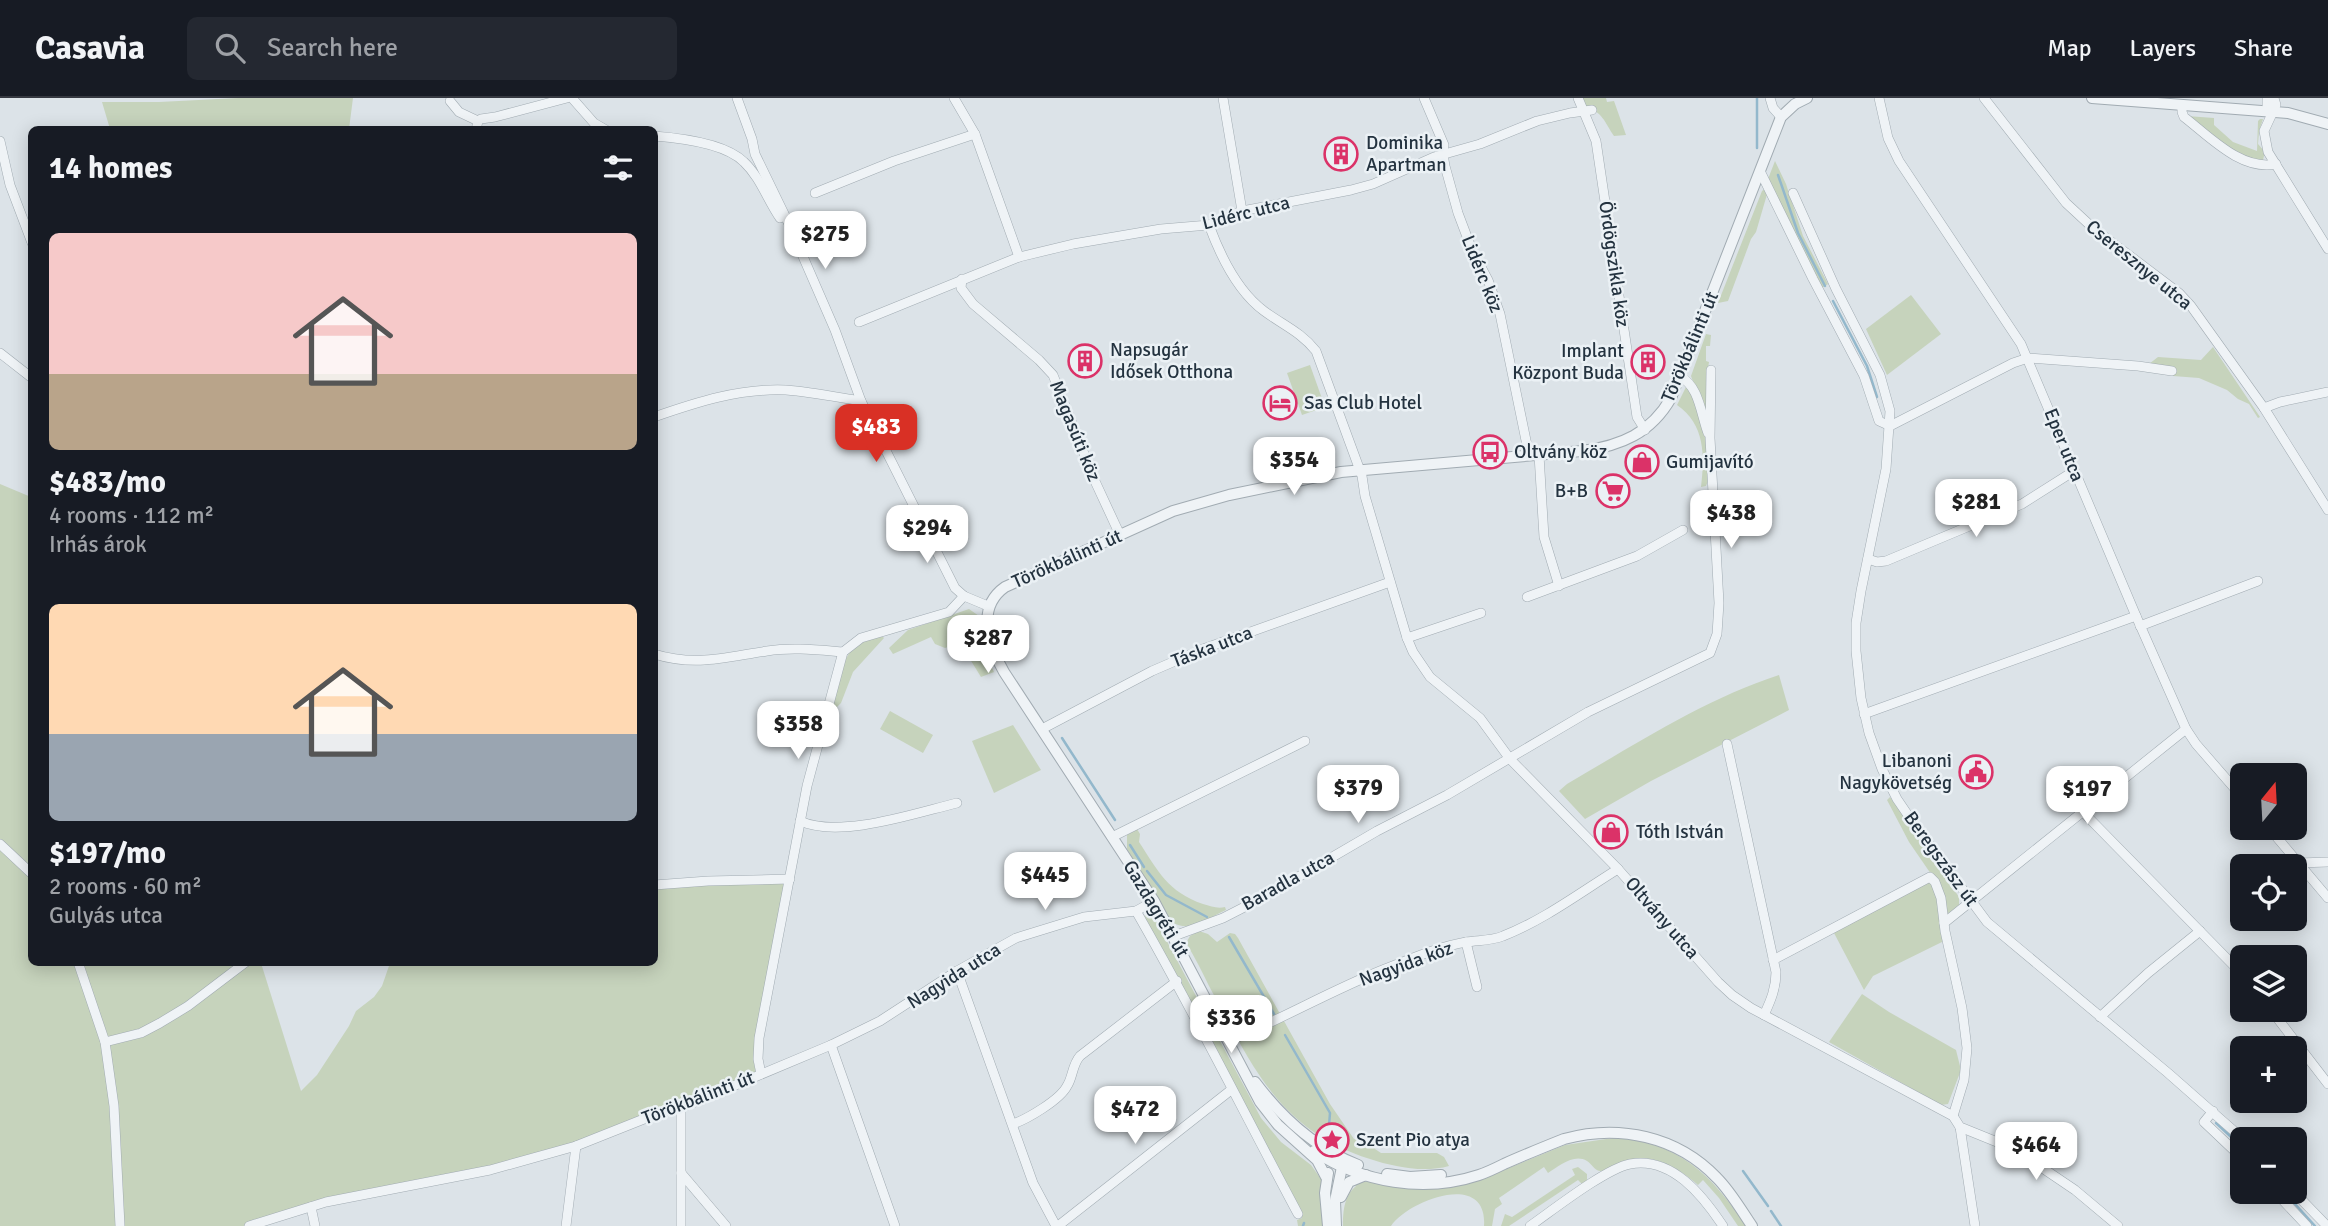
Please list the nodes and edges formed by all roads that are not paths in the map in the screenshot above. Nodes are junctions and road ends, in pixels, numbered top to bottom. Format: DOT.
graph roads {
  1 [pos="569,98"];
  2 [pos="737,98"];
  3 [pos="954,98"];
  4 [pos="1223,98"];
  5 [pos="1424,98"];
  6 [pos="1578,98"];
  7 [pos="1770,98"];
  8 [pos="1807,98"];
  9 [pos="1879,98"];
  10 [pos="1984,98"];
  11 [pos="2092,98"];
  12 [pos="2272,98"];
  13 [pos="450,101"];
  14 [pos="2182,105"];
  15 [pos="1588,110"];
  16 [pos="2273,111"];
  17 [pos="1781,117"];
  18 [pos="2328,124"];
  19 [pos="477,125"];
  20 [pos="601,126"];
  21 [pos="975,134"];
  22 [pos="658,137"];
  23 [pos="0,141"];
  24 [pos="1443,153"];
  25 [pos="2276,164"];
  26 [pos="1761,173"];
  27 [pos="815,193"];
  28 [pos="1793,193"];
  29 [pos="1242,211"];
  30 [pos="788,222"];
  31 [pos="1209,225"];
  32 [pos="28,232"];
  33 [pos="2328,249"];
  34 [pos="1019,257"];
  35 [pos="962,279"];
  36 [pos="1836,289"];
  37 [pos="1822,296"];
  38 [pos="859,322"];
  39 [pos="1,355"];
  40 [pos="2028,358"];
  41 [pos="1711,370"];
  42 [pos="2172,372"];
  43 [pos="28,375"];
  44 [pos="1680,377"];
  45 [pos="2328,392"];
  46 [pos="861,401"];
  47 [pos="2264,408"];
  48 [pos="658,416"];
  49 [pos="1890,426"];
  50 [pos="1645,430"];
  51 [pos="1710,438"];
  52 [pos="1534,455"];
  53 [pos="1359,470"];
  54 [pos="2074,471"];
  55 [pos="2328,510"];
  56 [pos="1683,530"];
  57 [pos="1120,535"];
  58 [pos="1868,559"];
  59 [pos="2258,581"];
  60 [pos="1390,582"];
  61 [pos="1559,586"];
  62 [pos="964,596"];
  63 [pos="1527,597"];
  64 [pos="988,606"];
  65 [pos="1481,613"];
  66 [pos="2136,616"];
  67 [pos="2140,626"];
  68 [pos="1407,638"];
  69 [pos="843,652"];
  70 [pos="658,655"];
  71 [pos="1864,714"];
  72 [pos="1042,729"];
  73 [pos="2186,729"];
  74 [pos="1305,740"];
  75 [pos="1727,744"];
  76 [pos="1510,759"];
  77 [pos="2230,783"];
  78 [pos="957,803"];
  79 [pos="2082,811"];
  80 [pos="800,821"];
  81 [pos="1112,837"];
  82 [pos="2279,840"];
  83 [pos="0,844"];
  84 [pos="2291,854"];
  85 [pos="2328,862"];
  86 [pos="2307,863"];
  87 [pos="1618,869"];
  88 [pos="28,870"];
  89 [pos="2307,873"];
  90 [pos="790,879"];
  91 [pos="658,885"];
  92 [pos="2328,898"];
  93 [pos="1154,901"];
  94 [pos="1971,902"];
  95 [pos="1136,911"];
  96 [pos="1944,923"];
  97 [pos="2200,930"];
  98 [pos="1174,936"];
  99 [pos="1466,942"];
  100 [pos="1773,960"];
  101 [pos="2230,961"];
  102 [pos="79,966"];
  103 [pos="241,966"];
  104 [pos="957,971"];
  105 [pos="1177,981"];
  106 [pos="1477,987"];
  107 [pos="1764,1015"];
  108 [pos="2101,1017"];
  109 [pos="2280,1022"];
  110 [pos="1229,1041"];
  111 [pos="105,1042"];
  112 [pos="831,1045"];
  113 [pos="1244,1069"];
  114 [pos="761,1074"];
  115 [pos="2328,1084"];
  116 [pos="1231,1090"];
  117 [pos="681,1108"];
  118 [pos="2213,1111"];
  119 [pos="1953,1116"];
  120 [pos="1013,1124"];
  121 [pos="1961,1127"];
  122 [pos="2230,1127"];
  123 [pos="1288,1135"];
  124 [pos="576,1146"];
  125 [pos="2230,1147"];
  126 [pos="1340,1163"];
  127 [pos="1499,1166"];
  128 [pos="681,1173"];
  129 [pos="1366,1175"];
  130 [pos="1326,1177"];
  131 [pos="2286,1204"];
  132 [pos="2306,1204"];
  133 [pos="311,1207"];
  134 [pos="1298,1214"];
  135 [pos="1333,1223"];
  136 [pos="120,1226"];
  137 [pos="249,1226"];
  138 [pos="315,1226"];
  139 [pos="566,1226"];
  140 [pos="681,1226"];
  141 [pos="726,1226"];
  142 [pos="895,1226"];
  143 [pos="1057,1226"];
  144 [pos="1530,1226"];
  145 [pos="1723,1226"];
  146 [pos="1752,1226"];
  147 [pos="1975,1226"];
  148 [pos="2118,1226"];
  149 [pos="2306,1226"];
  150 [pos="2327,1226"];
  1 -- 19 [label="street"];
  1 -- 20 [label="street"];
  2 -- 30 [label="street"];
  3 -- 21 [label="street"];
  4 -- 29 [label="street"];
  5 -- 24 [label="street, Lidérc köz"];
  6 -- 15 [label="street, Ördögszikla köz"];
  7 -- 17 [label="street"];
  8 -- 17 [label="street"];
  9 -- 40 [label="street, Eper utca"];
  10 -- 47 [label="street, Cseresznye utca"];
  11 -- 14 [label="street"];
  12 -- 16 [label="street"];
  13 -- 19 [label="street"];
  14 -- 16 [label="street"];
  14 -- 25 [label="street"];
  15 -- 24 [label="street, Lidérc utca"];
  15 -- 50 [label="street, Ördögszikla köz"];
  16 -- 18 [label="street"];
  16 -- 25 [label="street"];
  17 -- 26 [label="street, Törökbálinti út"];
  21 -- 27 [label="street"];
  21 -- 34 [label="street"];
  22 -- 30 [label="street"];
  23 -- 32 [label="street"];
  24 -- 29 [label="street, Lidérc utca"];
  24 -- 52 [label="street, Lidérc köz"];
  25 -- 33 [label="street"];
  26 -- 37 [label="street"];
  26 -- 44 [label="street, Törökbálinti út"];
  28 -- 36 [label="street, Beregszász út"];
  29 -- 31 [label="street, Lidérc utca"];
  30 -- 46 [label="street"];
  31 -- 34 [label="street, Lidérc utca"];
  31 -- 53 [label="street"];
  34 -- 35 [label="street, Lidérc utca"];
  35 -- 38 [label="street, Lidérc utca"];
  35 -- 57 [label="street, Magasúti köz"];
  36 -- 37 [label="street"];
  36 -- 49 [label="street, Beregszász út"];
  37 -- 49 [label="street"];
  39 -- 43 [label="street"];
  40 -- 42 [label="street"];
  40 -- 49 [label="street"];
  40 -- 54 [label="street, Eper utca"];
  41 -- 51 [label="street"];
  44 -- 50 [label="street, Törökbálinti út"];
  44 -- 51 [label="street"];
  45 -- 47 [label="street"];
  46 -- 48 [label="street"];
  46 -- 62 [label="street"];
  47 -- 55 [label="street, Cseresznye utca"];
  49 -- 58 [label="street, Beregszász út"];
  50 -- 52 [label="street, Törökbálinti út"];
  51 -- 76 [label="street, Baradla utca"];
  52 -- 53 [label="street, Törökbálinti út"];
  52 -- 61 [label="street, Lidérc köz"];
  53 -- 57 [label="street, Törökbálinti út"];
  53 -- 60 [label="street, Oltvány utca"];
  54 -- 58 [label="street"];
  54 -- 66 [label="street, Eper utca"];
  56 -- 61 [label="street"];
  57 -- 64 [label="street, Törökbálinti út"];
  58 -- 71 [label="street, Beregszász út"];
  59 -- 67 [label="street"];
  60 -- 68 [label="street, Oltvány utca"];
  60 -- 72 [label="street, Táska utca"];
  61 -- 63 [label="street"];
  62 -- 64 [label="street"];
  62 -- 69 [label="street"];
  64 -- 72 [label="street, Gazdagréti út"];
  65 -- 68 [label="street"];
  66 -- 67 [label="street, Eper utca"];
  66 -- 71 [label="street"];
  67 -- 73 [label="street, Eper utca"];
  68 -- 76 [label="street, Oltvány utca"];
  69 -- 70 [label="street"];
  69 -- 80 [label="street, Törökbálinti út"];
  71 -- 94 [label="street, Beregszász út"];
  72 -- 81 [label="street, Gazdagréti út"];
  73 -- 77 [label="street, Eper utca"];
  73 -- 79 [label="street"];
  74 -- 81 [label="street"];
  75 -- 100 [label="street"];
  76 -- 87 [label="street, Oltvány utca"];
  76 -- 98 [label="street, Baradla utca"];
  78 -- 80 [label="street"];
  79 -- 94 [label="street"];
  79 -- 97 [label="street"];
  80 -- 90 [label="street, Törökbálinti út"];
  81 -- 93 [label="street, Gazdagréti út"];
  82 -- 84 [label="street"];
  83 -- 88 [label="street"];
  85 -- 86 [label="street"];
  87 -- 99 [label="street, Nagyida köz"];
  87 -- 107 [label="street, Oltvány utca"];
  89 -- 92 [label="street"];
  90 -- 91 [label="street"];
  90 -- 114 [label="street, Törökbálinti út"];
  93 -- 95 [label="street, Nagyida utca"];
  93 -- 98 [label="street, Gazdagréti út"];
  94 -- 96 [label="street"];
  94 -- 108 [label="street, Beregszász út"];
  95 -- 104 [label="street, Nagyida utca"];
  95 -- 105 [label="street, Gazdagréti út"];
  96 -- 100 [label="street"];
  96 -- 119 [label="street"];
  97 -- 101 [label="street"];
  97 -- 108 [label="street"];
  98 -- 110 [label="street, Gazdagréti út"];
  99 -- 106 [label="street"];
  99 -- 110 [label="street, Nagyida köz"];
  100 -- 107 [label="street"];
  102 -- 111 [label="street"];
  103 -- 111 [label="street"];
  104 -- 112 [label="street, Nagyida utca"];
  104 -- 120 [label="street"];
  105 -- 116 [label="street, Gazdagréti út"];
  105 -- 120 [label="street"];
  107 -- 119 [label="street, Oltvány utca"];
  108 -- 118 [label="street, Beregszász út"];
  109 -- 115 [label="street"];
  110 -- 113 [label="street, Gazdagréti út"];
  111 -- 136 [label="street"];
  112 -- 114 [label="street, Nagyida utca"];
  112 -- 142 [label="street"];
  113 -- 123 [label="street, Gazdagréti út"];
  113 -- 126 [label="street, Gazdagréti út"];
  114 -- 117 [label="street, Törökbálinti út"];
  116 -- 134 [label="street, Gazdagréti út"];
  116 -- 143 [label="street"];
  117 -- 124 [label="street, Törökbálinti út"];
  117 -- 128 [label="street"];
  118 -- 122 [label="street, Beregszász út"];
  118 -- 125 [label="street"];
  119 -- 121 [label="street, Oltvány utca"];
  120 -- 143 [label="street"];
  121 -- 147 [label="street"];
  121 -- 148 [label="street"];
  123 -- 126 [label="street, Gazdagréti út"];
  123 -- 130 [label="street, Gazdagréti út"];
  124 -- 133 [label="street, Törökbálinti út"];
  124 -- 139 [label="street"];
  126 -- 127 [label="street"];
  126 -- 129 [label="street"];
  126 -- 130 [label="street"];
  126 -- 135 [label="street"];
  127 -- 129 [label="street"];
  127 -- 146 [label="street"];
  128 -- 140 [label="street"];
  128 -- 141 [label="street"];
  129 -- 135 [label="street"];
  130 -- 135 [label="street"];
  131 -- 149 [label="street"];
  132 -- 150 [label="street"];
  133 -- 137 [label="street, Törökbálinti út"];
  133 -- 138 [label="street"];
  144 -- 145 [label="street"];
}
